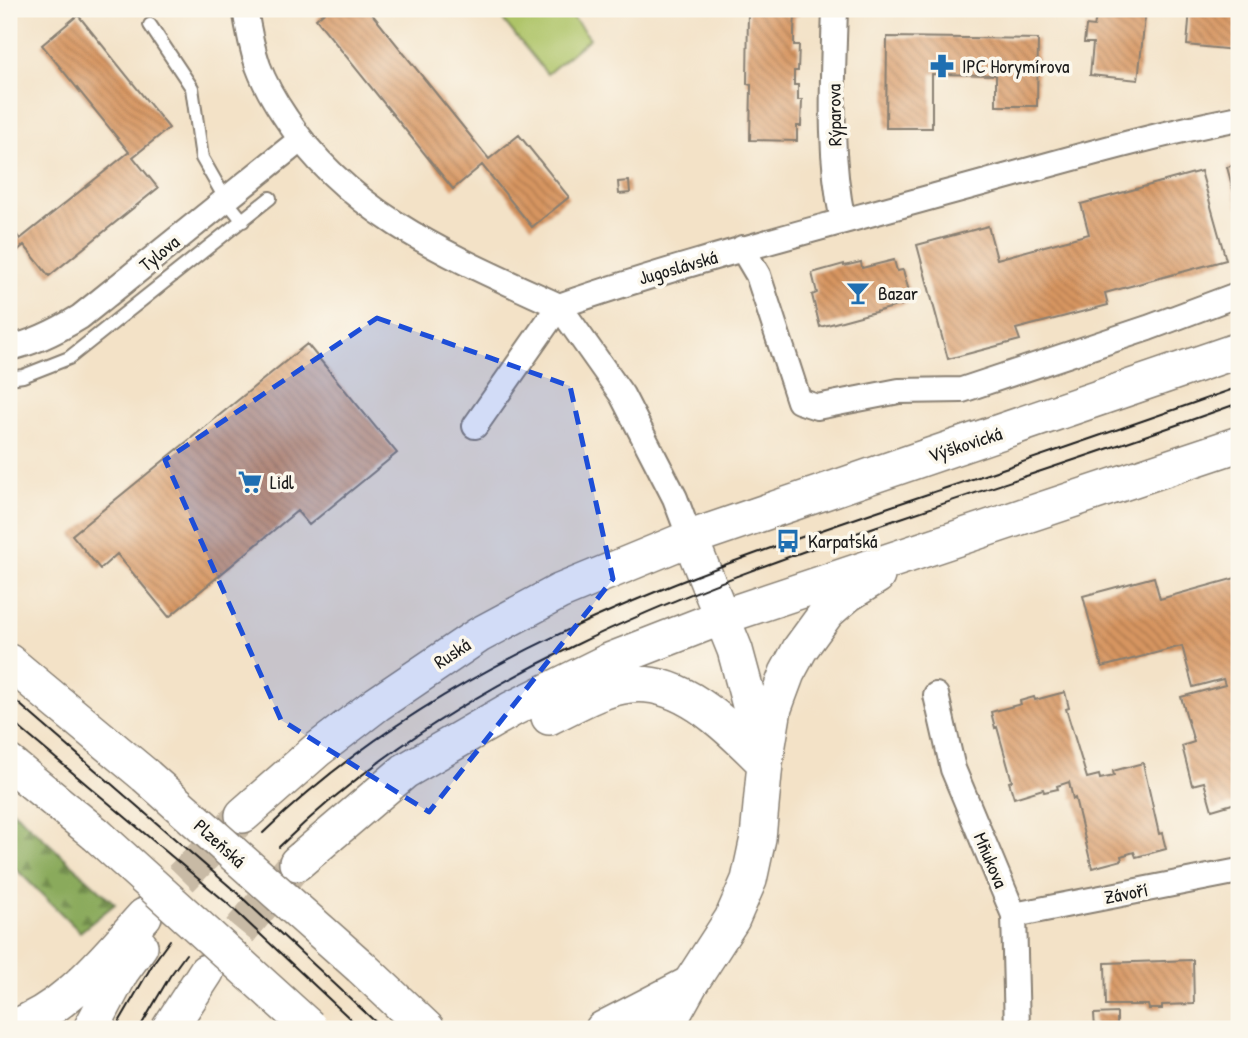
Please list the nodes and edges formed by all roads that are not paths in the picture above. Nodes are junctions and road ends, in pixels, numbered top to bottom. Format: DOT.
graph roads {
  1 [pos="245,9"];
  2 [pos="835,9"];
  3 [pos="150,25"];
  4 [pos="1239,118"];
  5 [pos="300,139"];
  6 [pos="270,198"];
  7 [pos="226,200"];
  8 [pos="243,221"];
  9 [pos="843,221"];
  10 [pos="742,248"];
  11 [pos="1239,294"];
  12 [pos="559,306"];
  13 [pos="9,348"];
  14 [pos="1239,350"];
  15 [pos="9,378"];
  16 [pos="475,426"];
  17 [pos="1239,444"];
  18 [pos="690,538"];
  19 [pos="921,549"];
  20 [pos="722,617"];
  21 [pos="9,662"];
  22 [pos="936,695"];
  23 [pos="9,763"];
  24 [pos="765,763"];
  25 [pos="243,815"];
  26 [pos="1239,871"];
  27 [pos="1014,915"];
  28 [pos="206,972"];
  29 [pos="690,984"];
  30 [pos="422,1024"];
  31 [pos="310,1028"];
  32 [pos="9,1029"];
  33 [pos="91,1029"];
  34 [pos="169,1029"];
  35 [pos="453,1029"];
  36 [pos="603,1029"];
  37 [pos="666,1029"];
  38 [pos="1017,1029"];
  1 -- 5 [label="street"];
  2 -- 9 [label="street, Rýparova"];
  3 -- 7 [label="lane"];
  4 -- 9 [label="street, Jugoslávská"];
  5 -- 7 [label="street, Tylova"];
  5 -- 12 [label="street"];
  6 -- 8 [label="lane"];
  7 -- 8 [label="lane"];
  7 -- 13 [label="street, Tylova"];
  8 -- 15 [label="lane"];
  9 -- 10 [label="street, Jugoslávská"];
  10 -- 11 [label="street"];
  10 -- 12 [label="street, Jugoslávská"];
  12 -- 16 [label="street"];
  12 -- 18 [label="street"];
  14 -- 18 [label="main road, Výškovická"];
  17 -- 19 [label="main road"];
  18 -- 20 [label="main road"];
  18 -- 25 [label="main road, Ruská"];
  19 -- 20 [label="main road"];
  19 -- 24 [label="main road"];
  20 -- 24 [label="main road"];
  20 -- 24 [label="main road"];
  21 -- 30 [label="main road, Plzeňská, bridge"];
  22 -- 27 [label="street, Mňukova"];
  23 -- 31 [label="main road, bridge"];
  24 -- 29 [label="main road"];
  26 -- 27 [label="street, Závoří"];
  27 -- 38 [label="street, Mňukova"];
  28 -- 34 [label="main road"];
  29 -- 36 [label="main road"];
  29 -- 37 [label="main road"];
  30 -- 35 [label="main road"];
  32 -- 33 [label="main road"];
}
